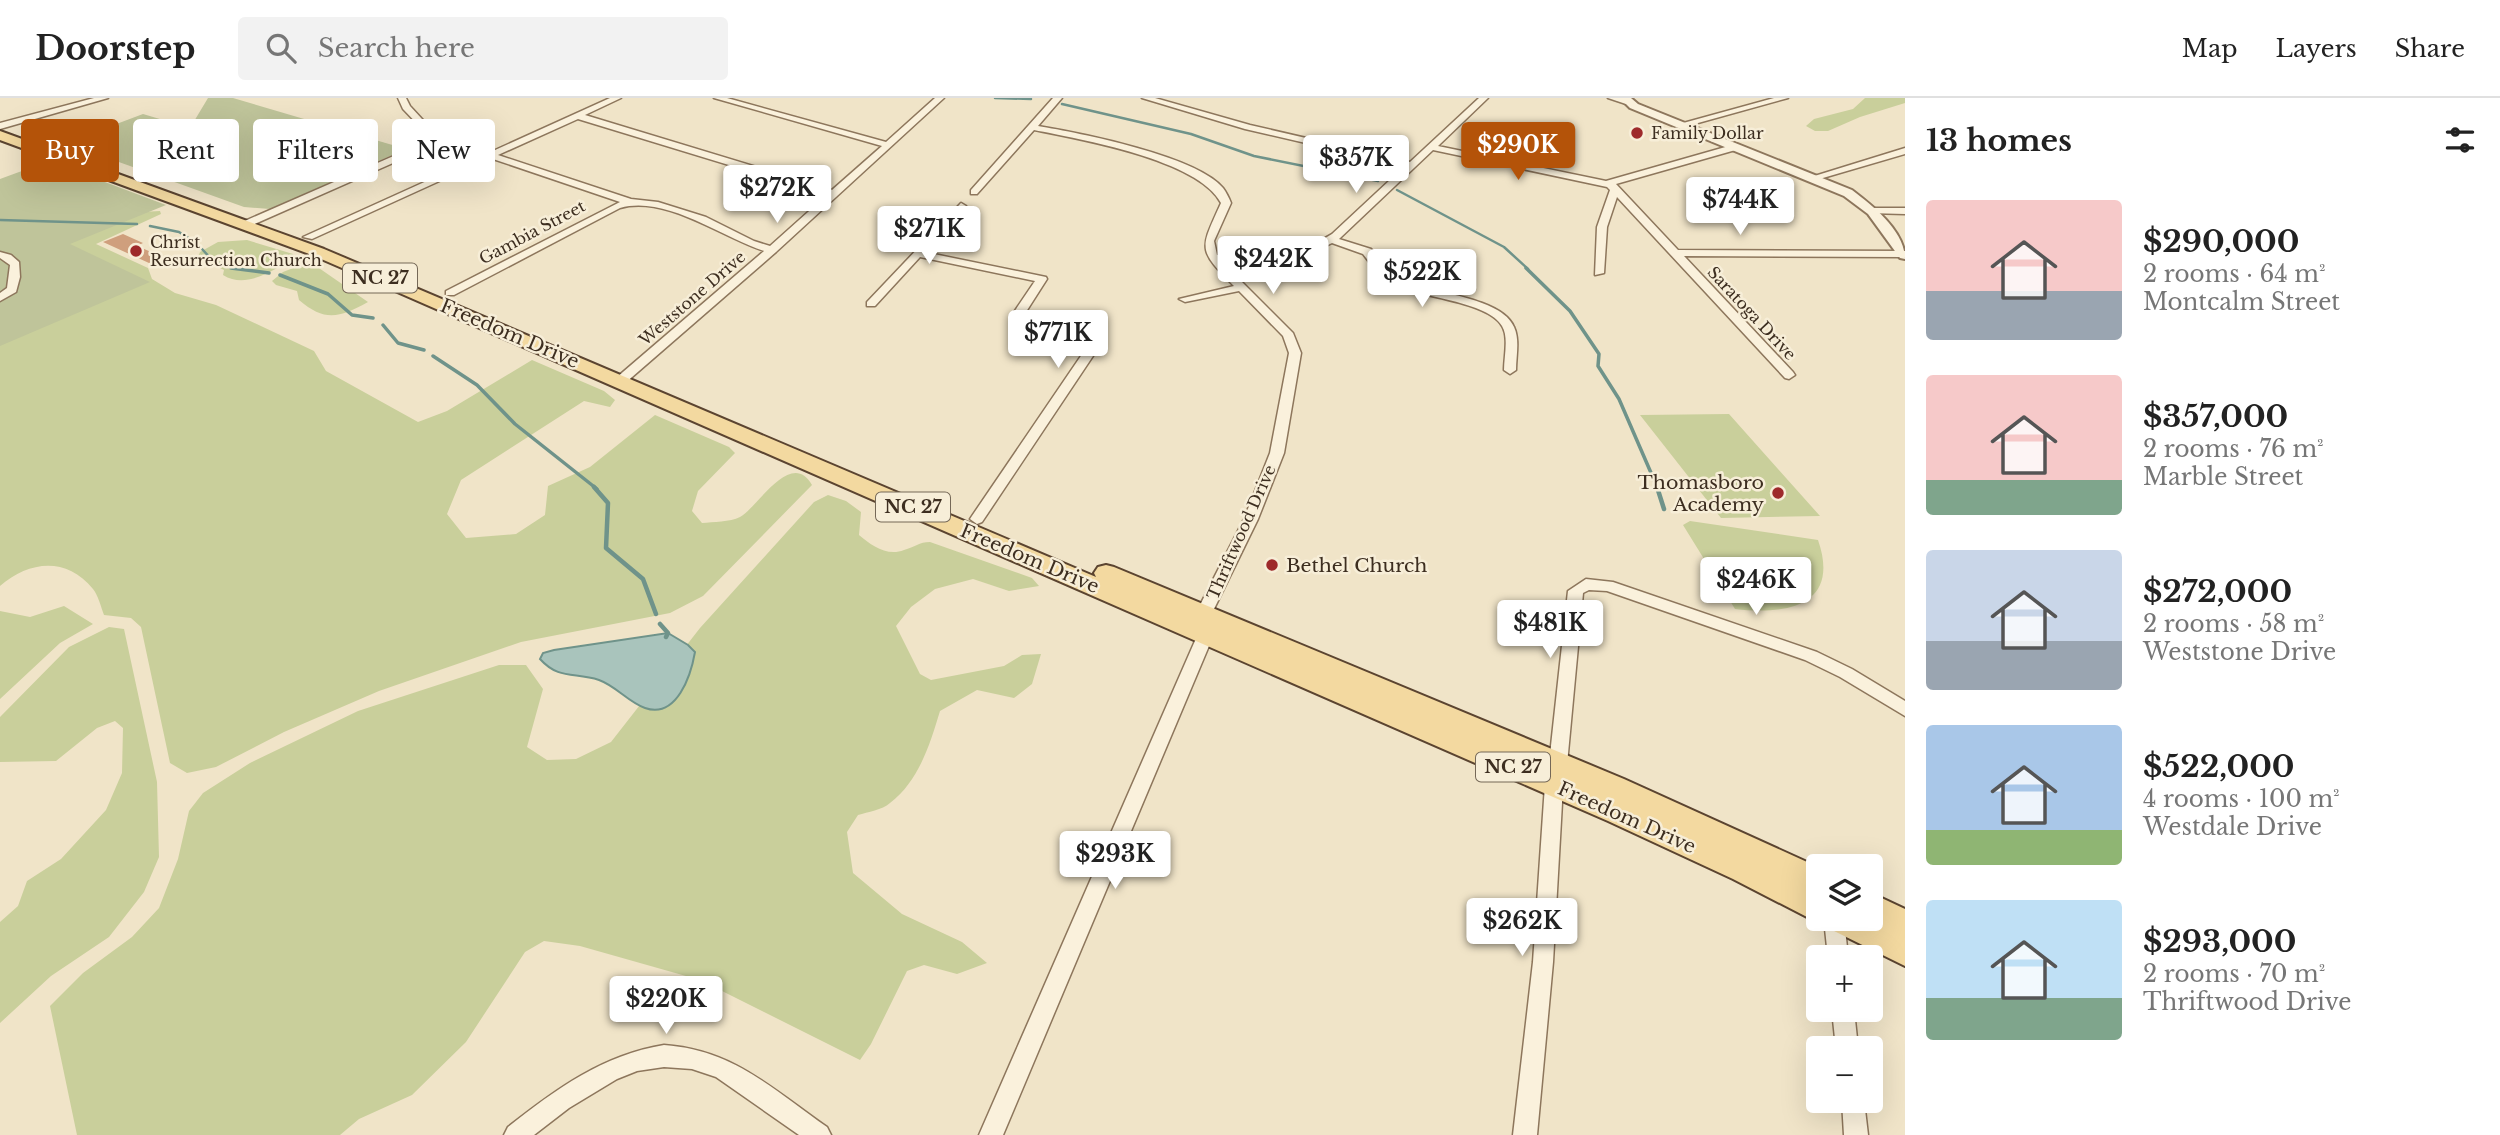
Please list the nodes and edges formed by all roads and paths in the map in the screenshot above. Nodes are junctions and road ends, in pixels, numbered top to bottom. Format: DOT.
graph roads {
  1 [pos="104,98"];
  2 [pos="402,98"];
  3 [pos="617,98"];
  4 [pos="718,98"];
  5 [pos="1058,98"];
  6 [pos="1146,98"];
  7 [pos="1484,98"];
  8 [pos="1612,98"];
  9 [pos="1784,98"];
  10 [pos="934,100"];
  11 [pos="1625,100"];
  12 [pos="578,116"];
  13 [pos="1679,125"];
  14 [pos="1,127"];
  15 [pos="1031,127"];
  16 [pos="21,137"];
  17 [pos="888,145"];
  18 [pos="1430,147"];
  19 [pos="1736,147"];
  20 [pos="1905,151"];
  21 [pos="495,152"];
  22 [pos="495,157"];
  23 [pos="1411,165"];
  24 [pos="133,174"];
  25 [pos="119,178"];
  26 [pos="1813,178"];
  27 [pos="155,182"];
  28 [pos="429,182"];
  29 [pos="1612,186"];
  30 [pos="974,192"];
  31 [pos="834,194"];
  32 [pos="630,202"];
  33 [pos="961,206"];
  34 [pos="1872,211"];
  35 [pos="1905,211"];
  36 [pos="251,222"];
  37 [pos="307,237"];
  38 [pos="1331,240"];
  39 [pos="772,250"];
  40 [pos="1675,253"];
  41 [pos="918,254"];
  42 [pos="1905,254"];
  43 [pos="0,256"];
  44 [pos="1212,258"];
  45 [pos="1599,273"];
  46 [pos="1240,288"];
  47 [pos="450,293"];
  48 [pos="0,298"];
  49 [pos="1185,299"];
  50 [pos="871,304"];
  51 [pos="1510,370"];
  52 [pos="1789,375"];
  53 [pos="626,376"];
  54 [pos="982,529"];
  55 [pos="1205,624"];
  56 [pos="1905,709"];
  57 [pos="1556,774"];
  58 [pos="1806,876"];
  59 [pos="1806,901"];
  60 [pos="1883,913"];
  61 [pos="1905,925"];
  62 [pos="1865,931"];
  63 [pos="1905,951"];
  64 [pos="1854,1113"];
  65 [pos="516,1135"];
  66 [pos="819,1135"];
  67 [pos="991,1135"];
  68 [pos="1525,1135"];
  69 [pos="1856,1135"];
  1 -- 14 [label="street"];
  2 -- 36 [label="street"];
  3 -- 12 [label="street"];
  4 -- 17 [label="street"];
  5 -- 15 [label="street"];
  6 -- 23 [label="street"];
  7 -- 18 [label="street"];
  8 -- 11 [label="street"];
  9 -- 13 [label="street"];
  10 -- 17 [label="street, Weststone Drive"];
  11 -- 13 [label="street"];
  12 -- 21 [label="street"];
  12 -- 31 [label="street"];
  13 -- 19 [label="street"];
  14 -- 16 [label="main road, Freedom Drive / NC 27"];
  14 -- 24 [label="main road, Freedom Drive / NC 27"];
  15 -- 30 [label="street"];
  15 -- 44 [label="street"];
  17 -- 31 [label="street, Weststone Drive"];
  18 -- 23 [label="street"];
  18 -- 29 [label="street"];
  19 -- 26 [label="street"];
  19 -- 29 [label="street"];
  20 -- 26 [label="street"];
  22 -- 32 [label="street"];
  23 -- 38 [label="street"];
  25 -- 36 [label="main road, Freedom Drive / NC 27"];
  26 -- 34 [label="street"];
  27 -- 36 [label="main road, Freedom Drive / NC 27"];
  28 -- 37 [label="street"];
  29 -- 40 [label="street, Saratoga Drive"];
  29 -- 45 [label="street"];
  31 -- 39 [label="street, Weststone Drive"];
  32 -- 39 [label="street"];
  32 -- 47 [label="street, Gambia Street"];
  33 -- 41 [label="street"];
  34 -- 35 [label="street"];
  34 -- 42 [label="street"];
  36 -- 37 [label="main road, Freedom Drive / NC 27"];
  36 -- 53 [label="main road, Freedom Drive / NC 27"];
  37 -- 47 [label="main road, Freedom Drive / NC 27"];
  38 -- 44 [label="street"];
  38 -- 51 [label="street"];
  39 -- 53 [label="street, Weststone Drive"];
  40 -- 42 [label="street"];
  40 -- 52 [label="street, Saratoga Drive"];
  41 -- 50 [label="street"];
  41 -- 54 [label="street"];
  43 -- 48 [label="street"];
  44 -- 46 [label="street, Thriftwood Drive"];
  46 -- 49 [label="street"];
  46 -- 55 [label="street, Thriftwood Drive"];
  47 -- 53 [label="main road, Freedom Drive / NC 27"];
  53 -- 54 [label="main road, Freedom Drive / NC 27"];
  54 -- 55 [label="main road, Freedom Drive"];
  55 -- 57 [label="main road, Freedom Drive / NC 27"];
  55 -- 57 [label="main road, Freedom Drive / NC 27"];
  55 -- 67 [label="street, Thriftwood Drive"];
  56 -- 57 [label="street"];
  57 -- 58 [label="main road, Freedom Drive / NC 27"];
  57 -- 59 [label="main road, Freedom Drive / NC 27"];
  57 -- 68 [label="street"];
  60 -- 61 [label="main road"];
  62 -- 63 [label="main road"];
  64 -- 69 [label="street"];
  65 -- 66 [label="street"];
}
